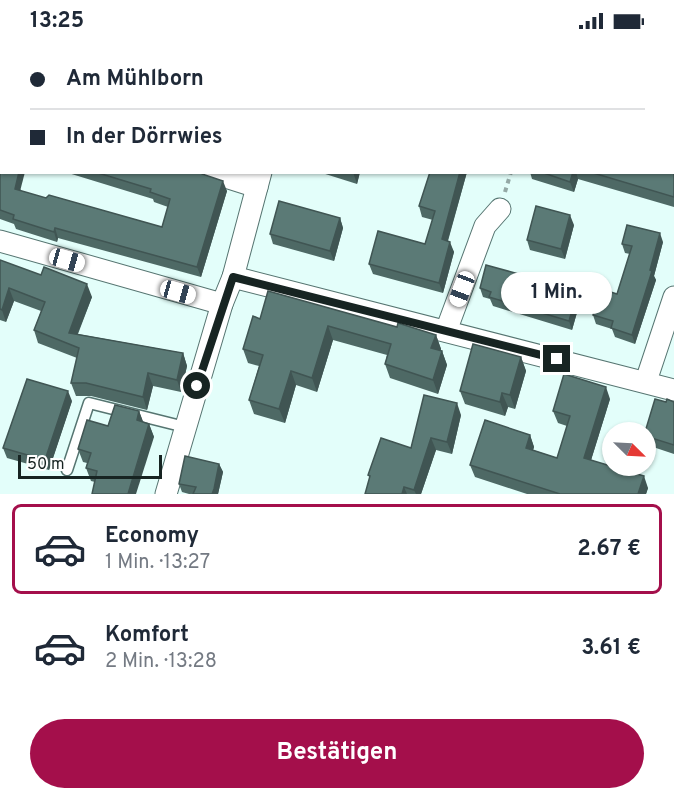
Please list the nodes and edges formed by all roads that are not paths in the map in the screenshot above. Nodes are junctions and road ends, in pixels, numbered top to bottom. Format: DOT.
graph roads {
  1 [pos="222,174"];
  2 [pos="259,180"];
  3 [pos="500,208"];
  4 [pos="0,241"];
  5 [pos="233,277"];
  6 [pos="674,297"];
  7 [pos="222,304"];
  8 [pos="446,331"];
  9 [pos="646,381"];
  10 [pos="674,390"];
  11 [pos="185,427"];
  12 [pos="67,470"];
  13 [pos="166,494"];
  1 -- 2 [label="street"];
  2 -- 5 [label="street"];
  3 -- 8 [label="street"];
  4 -- 7 [label="street"];
  5 -- 7 [label="street"];
  5 -- 8 [label="street"];
  6 -- 9 [label="street"];
  7 -- 11 [label="street"];
  8 -- 9 [label="street"];
  9 -- 10 [label="street"];
  11 -- 12 [label="lane"];
  11 -- 13 [label="street"];
}
